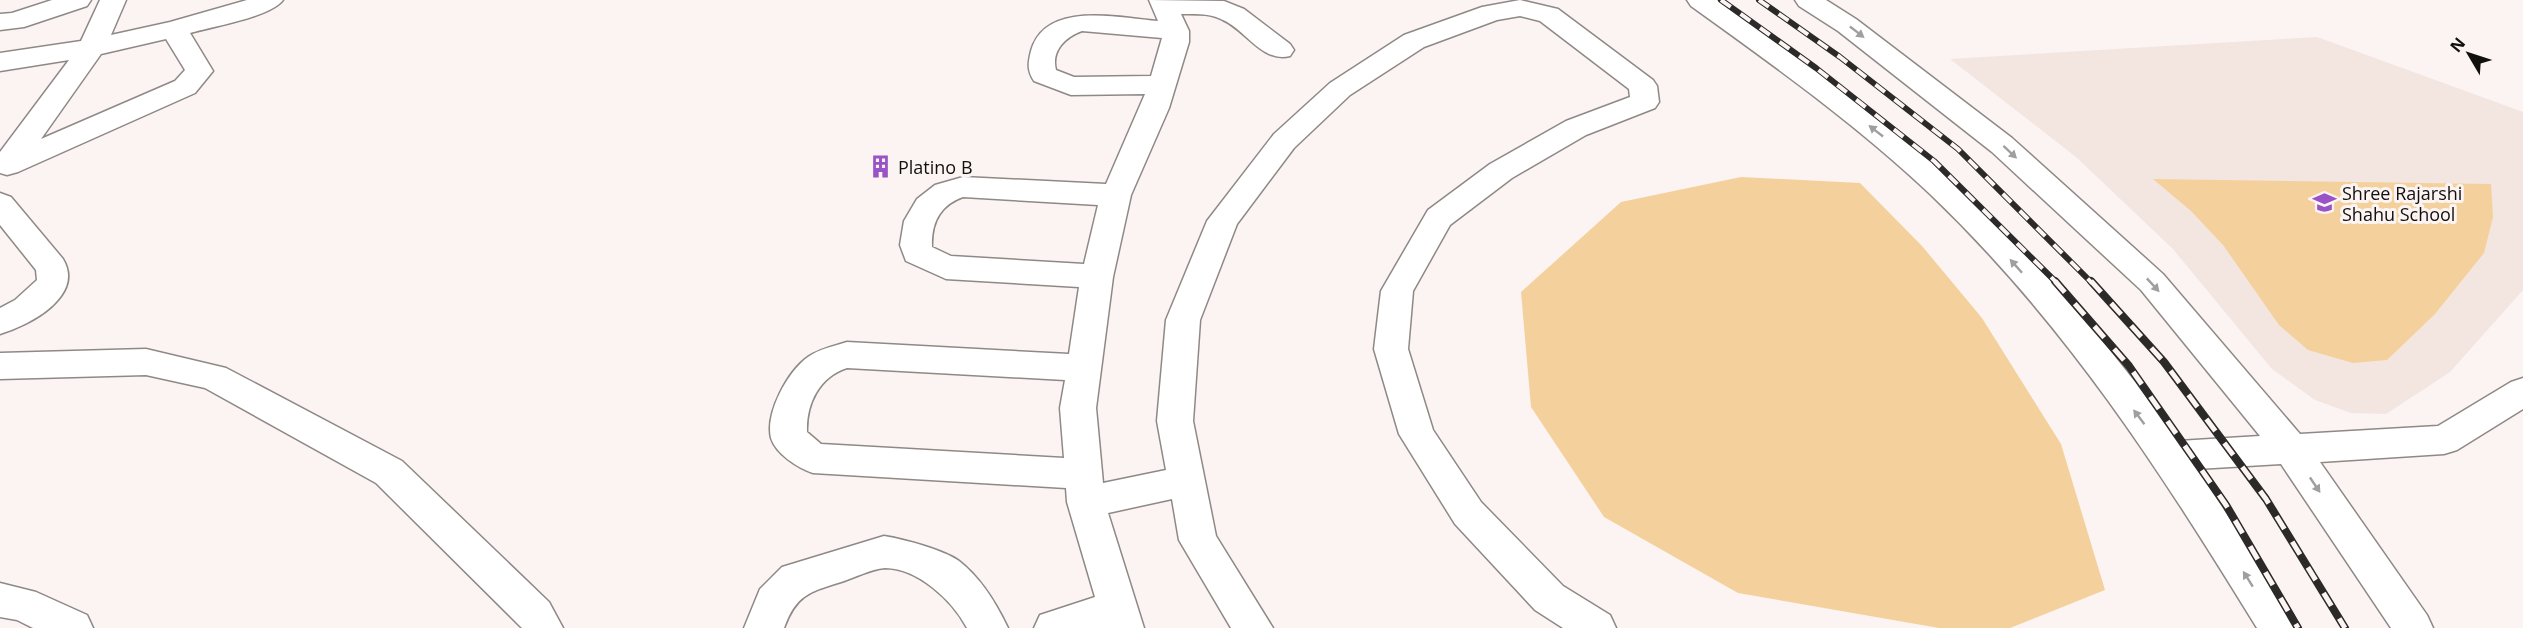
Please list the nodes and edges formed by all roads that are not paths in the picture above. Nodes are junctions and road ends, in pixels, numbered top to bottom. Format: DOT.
graph roads {
  1 [pos="78,0"];
  2 [pos="112,0"];
  3 [pos="270,0"];
  4 [pos="1700,0"];
  5 [pos="1808,0"];
  6 [pos="1168,12"];
  7 [pos="0,22"];
  8 [pos="174,30"];
  9 [pos="91,49"];
  10 [pos="1280,50"];
  11 [pos="0,62"];
  12 [pos="1162,85"];
  13 [pos="3,171"];
  14 [pos="1116,195"];
  15 [pos="0,204"];
  16 [pos="1097,277"];
  17 [pos="0,322"];
  18 [pos="0,366"];
  19 [pos="1083,368"];
  20 [pos="2523,392"];
  21 [pos="2291,449"];
  22 [pos="2170,456"];
  23 [pos="1186,481"];
  24 [pos="1085,488"];
  25 [pos="0,600"];
  26 [pos="1121,618"];
  27 [pos="73,628"];
  28 [pos="543,628"];
  29 [pos="764,628"];
  30 [pos="988,628"];
  31 [pos="1054,628"];
  32 [pos="1253,628"];
  33 [pos="1596,628"];
  34 [pos="2279,628"];
  35 [pos="2413,628"];
  1 -- 7 [label="street"];
  2 -- 9 [label="street"];
  3 -- 8 [label="street"];
  22 -- 4 [label="street, one-way"];
  5 -- 21 [label="street, one-way"];
  6 -- 10 [label="street"];
  6 -- 12 [label="street"];
  6 -- 12 [label="street"];
  8 -- 9 [label="street"];
  8 -- 13 [label="street"];
  9 -- 11 [label="street"];
  9 -- 13 [label="street"];
  12 -- 14 [label="street"];
  14 -- 16 [label="street"];
  14 -- 16 [label="street"];
  15 -- 17 [label="street"];
  16 -- 19 [label="street"];
  18 -- 28 [label="street"];
  19 -- 24 [label="street"];
  19 -- 24 [label="street"];
  20 -- 21 [label="street"];
  21 -- 22 [label="street"];
  21 -- 35 [label="street, one-way"];
  34 -- 22 [label="street, one-way"];
  23 -- 24 [label="street"];
  23 -- 32 [label="street"];
  23 -- 33 [label="street"];
  24 -- 26 [label="street"];
  25 -- 27 [label="street"];
  26 -- 31 [label="street"];
  29 -- 30 [label="street"];
}
